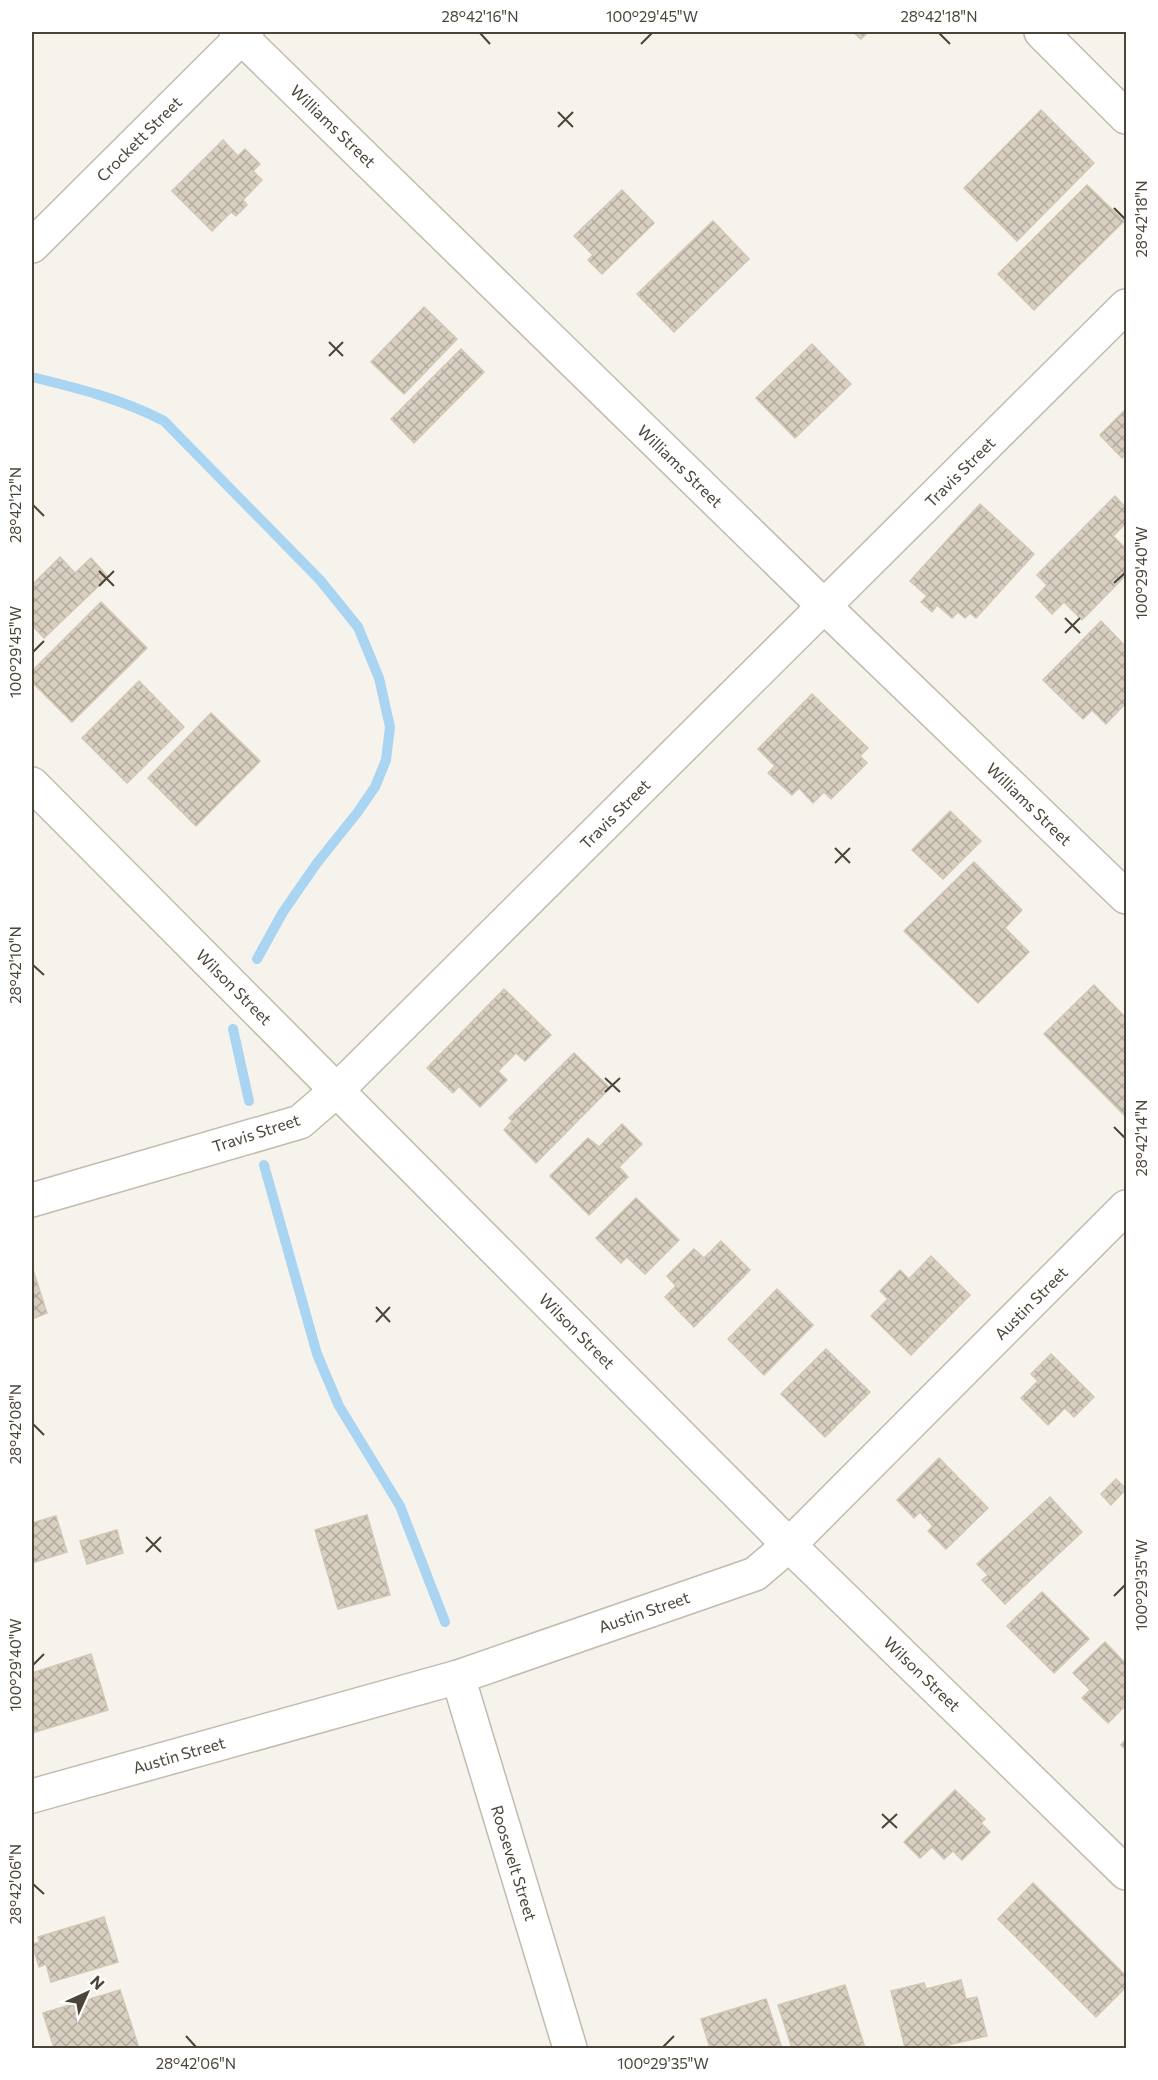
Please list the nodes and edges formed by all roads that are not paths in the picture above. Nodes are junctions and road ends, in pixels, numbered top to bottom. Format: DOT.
graph roads {
  1 [pos="1041,32"];
  2 [pos="241,33"];
  3 [pos="1126,117"];
  4 [pos="32,246"];
  5 [pos="1126,306"];
  6 [pos="825,607"];
  7 [pos="32,784"];
  8 [pos="1126,897"];
  9 [pos="337,1089"];
  10 [pos="32,1200"];
  11 [pos="1126,1207"];
  12 [pos="789,1545"];
  13 [pos="458,1677"];
  14 [pos="32,1796"];
  15 [pos="1126,1873"];
  16 [pos="570,2049"];
  1 -- 3 [label="street"];
  2 -- 4 [label="street, Crockett Street"];
  2 -- 6 [label="street, Williams Street"];
  5 -- 6 [label="street, Travis Street"];
  6 -- 8 [label="street, Williams Street"];
  6 -- 9 [label="street, Travis Street"];
  7 -- 9 [label="street, Wilson Street"];
  9 -- 10 [label="street, Travis Street"];
  9 -- 12 [label="street, Wilson Street"];
  11 -- 12 [label="street, Austin Street"];
  12 -- 13 [label="street, Austin Street"];
  12 -- 15 [label="street, Wilson Street"];
  13 -- 14 [label="street, Austin Street"];
  13 -- 16 [label="street, Roosevelt Street"];
}
